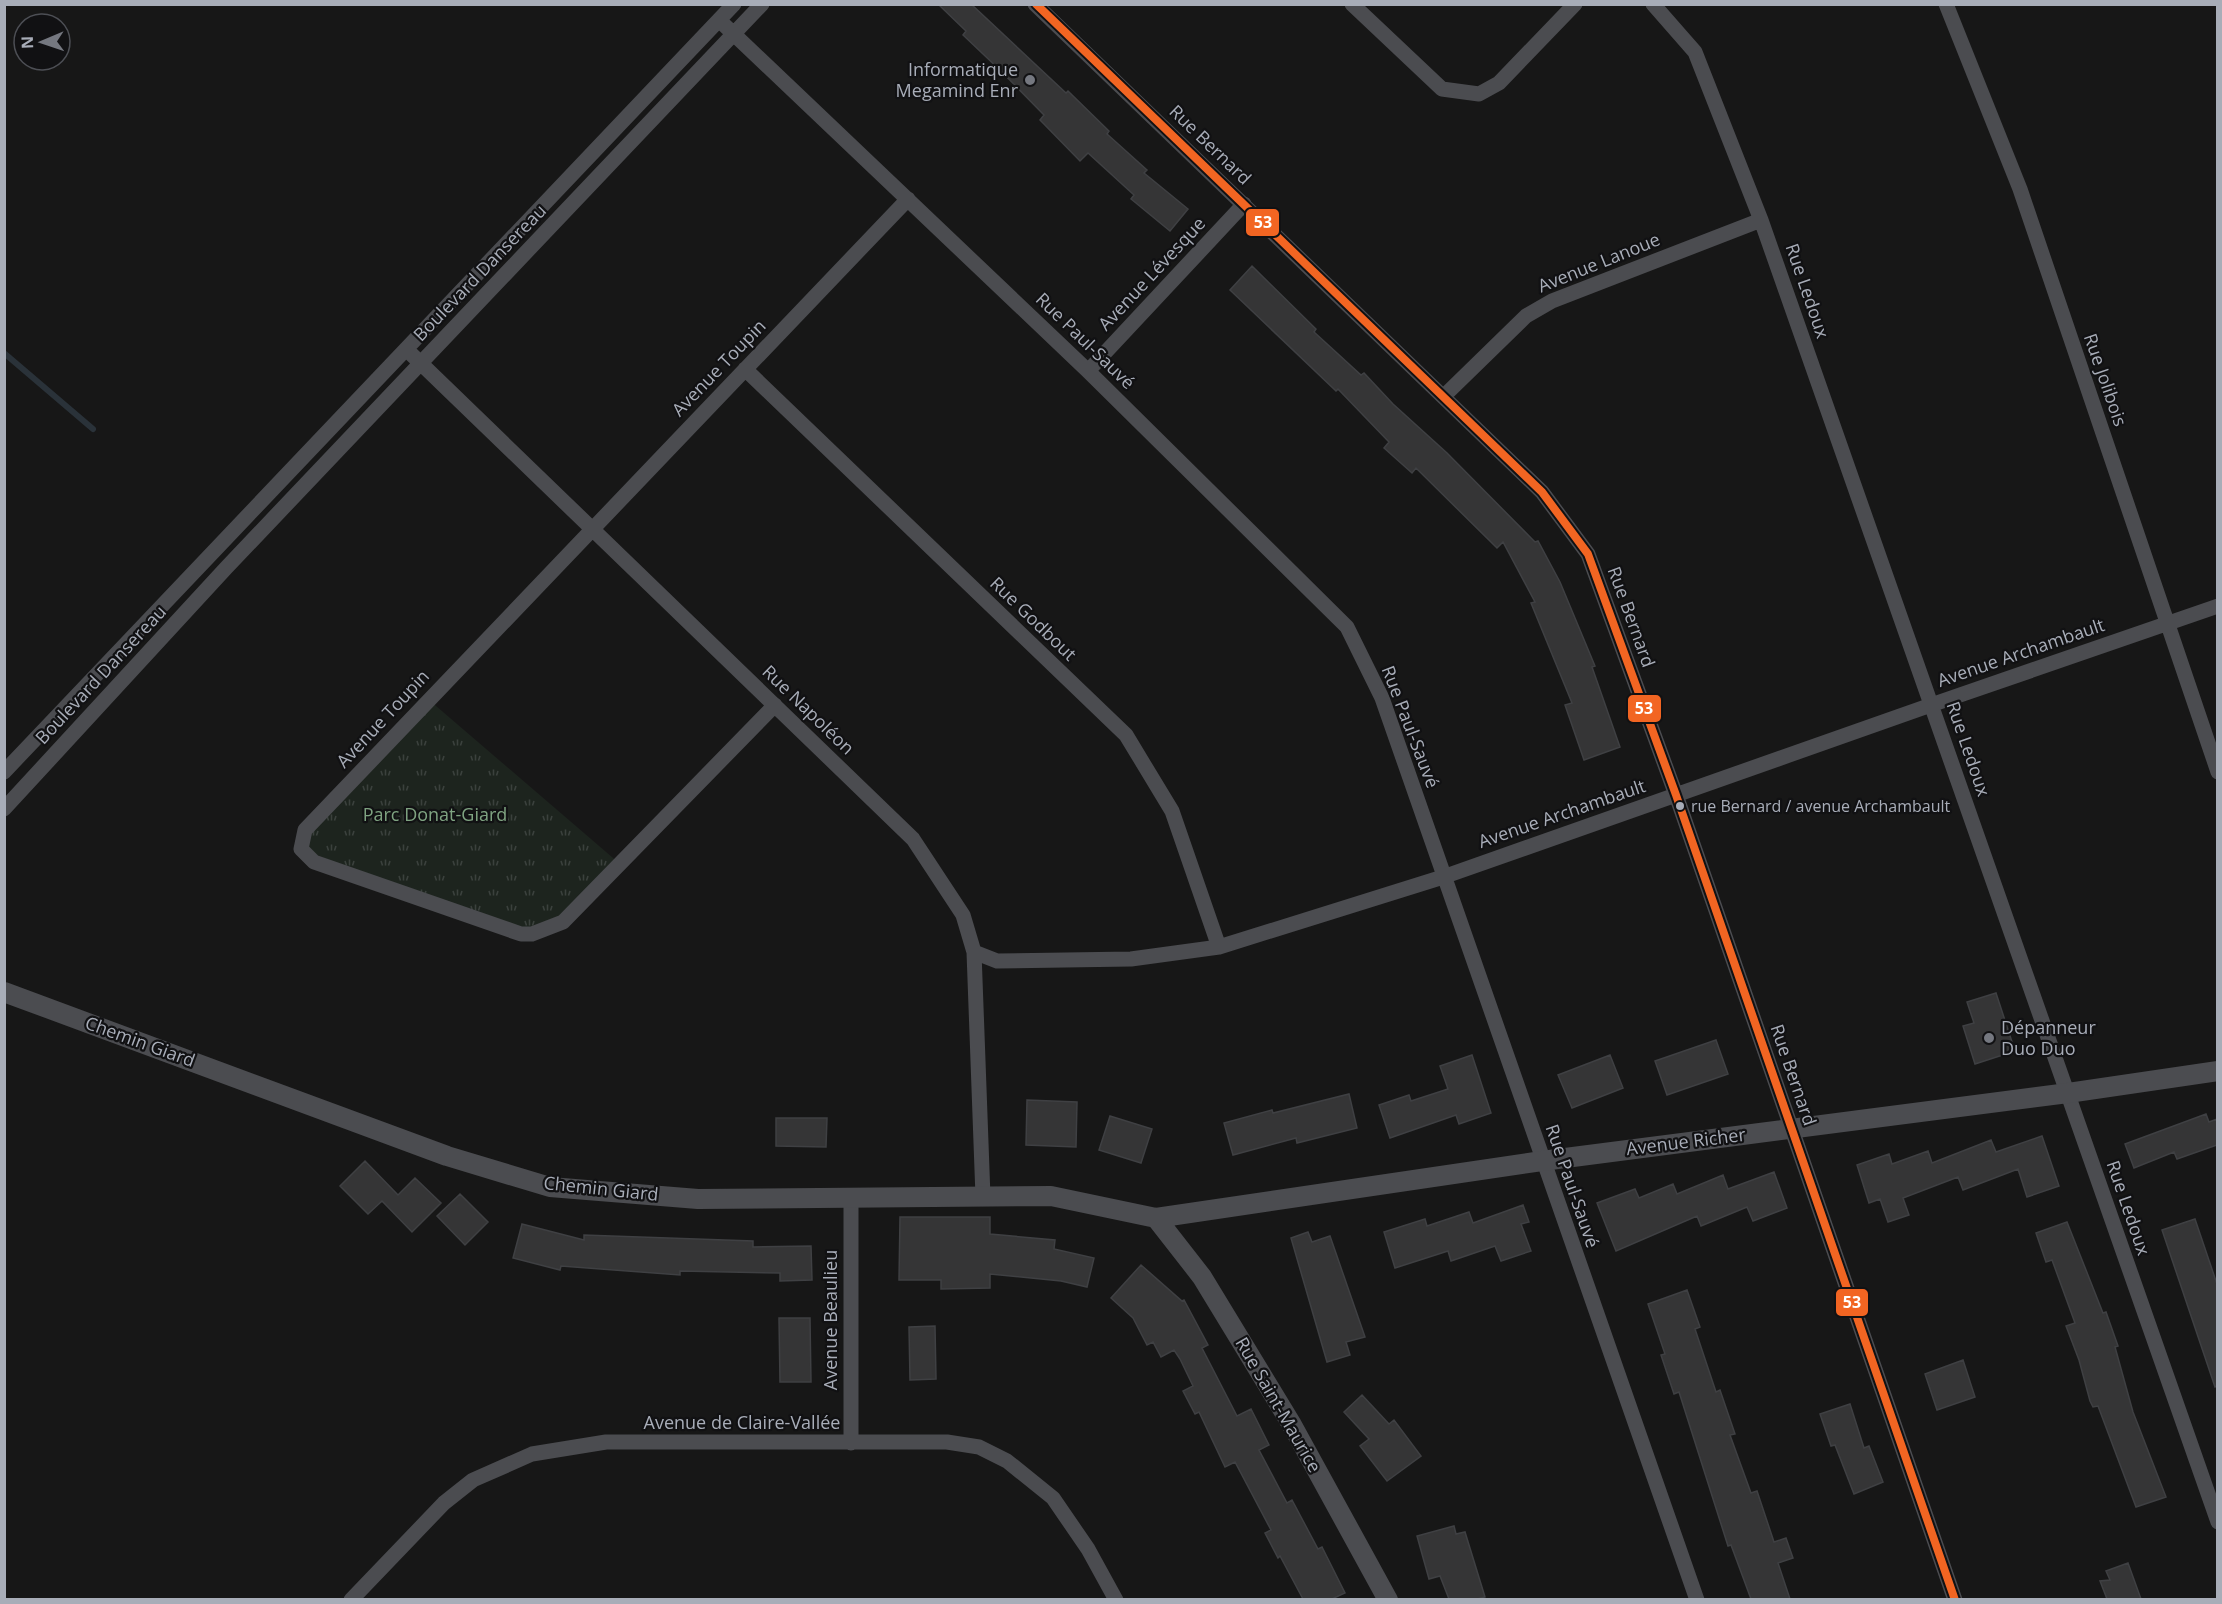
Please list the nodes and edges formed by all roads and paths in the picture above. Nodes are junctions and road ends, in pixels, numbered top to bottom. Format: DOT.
graph roads {
  1 [pos="734,4"];
  2 [pos="762,4"];
  3 [pos="1035,4"];
  4 [pos="1352,4"];
  5 [pos="1575,4"];
  6 [pos="1653,4"];
  7 [pos="1946,4"];
  8 [pos="719,20"];
  9 [pos="734,34"];
  10 [pos="908,199"];
  11 [pos="1244,204"];
  12 [pos="530,219"];
  13 [pos="1761,220"];
  14 [pos="544,234"];
  15 [pos="406,349"];
  16 [pos="421,363"];
  17 [pos="745,369"];
  18 [pos="1088,371"];
  19 [pos="1444,396"];
  20 [pos="592,529"];
  21 [pos="211,555"];
  22 [pos="226,568"];
  23 [pos="2217,606"];
  24 [pos="2166,623"];
  25 [pos="775,705"];
  26 [pos="1931,705"];
  27 [pos="4,772"];
  28 [pos="2217,772"];
  29 [pos="1676,795"];
  30 [pos="4,808"];
  31 [pos="1443,877"];
  32 [pos="1219,947"];
  33 [pos="974,952"];
  34 [pos="4,992"];
  35 [pos="2217,1071"];
  36 [pos="2068,1093"];
  37 [pos="1791,1129"];
  38 [pos="1542,1161"];
  39 [pos="983,1197"];
  40 [pos="851,1198"];
  41 [pos="1156,1218"];
  42 [pos="851,1443"];
  43 [pos="2217,1522"];
  44 [pos="351,1599"];
  45 [pos="1116,1599"];
  46 [pos="1388,1599"];
  47 [pos="1697,1599"];
  48 [pos="1954,1599"];
  1 -- 8 [label="street, Boulevard Dansereau"];
  2 -- 9 [label="street, Boulevard Dansereau"];
  3 -- 11 [label="street, Rue Bernard"];
  4 -- 5 [label="street"];
  6 -- 13 [label="street, Rue Ledoux"];
  7 -- 24 [label="street, Rue Jolibois"];
  8 -- 9 [label="street, Rue Paul-Sauvé"];
  8 -- 12 [label="street, Boulevard Dansereau"];
  9 -- 10 [label="street, Rue Paul-Sauvé"];
  9 -- 14 [label="street, Boulevard Dansereau"];
  10 -- 17 [label="street, Avenue Toupin"];
  10 -- 18 [label="street, Rue Paul-Sauvé"];
  11 -- 18 [label="street, Avenue Lévesque"];
  11 -- 19 [label="street, Rue Bernard"];
  12 -- 14 [label="street"];
  12 -- 15 [label="street, Boulevard Dansereau"];
  13 -- 19 [label="street, Avenue Lanoue"];
  13 -- 26 [label="street, Rue Ledoux"];
  14 -- 16 [label="street, Boulevard Dansereau"];
  15 -- 16 [label="street, Rue Napoléon"];
  15 -- 21 [label="street, Boulevard Dansereau"];
  16 -- 20 [label="street, Rue Napoléon"];
  16 -- 22 [label="street, Boulevard Dansereau"];
  17 -- 20 [label="street, Avenue Toupin"];
  17 -- 32 [label="street, Rue Godbout"];
  18 -- 31 [label="street, Rue Paul-Sauvé"];
  19 -- 29 [label="street, Rue Bernard"];
  20 -- 25 [label="street, Rue Napoléon"];
  20 -- 25 [label="street, Avenue Toupin"];
  21 -- 22 [label="street"];
  21 -- 27 [label="street, Boulevard Dansereau"];
  22 -- 30 [label="street, Boulevard Dansereau"];
  23 -- 24 [label="street, Avenue Archambault"];
  24 -- 26 [label="street, Avenue Archambault"];
  24 -- 28 [label="street, Rue Jolibois"];
  25 -- 33 [label="street, Rue Napoléon"];
  26 -- 29 [label="street, Avenue Archambault"];
  26 -- 36 [label="street, Rue Ledoux"];
  29 -- 31 [label="street, Avenue Archambault"];
  29 -- 37 [label="street, Rue Bernard"];
  31 -- 32 [label="street, Avenue Archambault"];
  31 -- 38 [label="street, Rue Paul-Sauvé"];
  32 -- 33 [label="street, Avenue Archambault"];
  33 -- 39 [label="street, Rue Napoléon"];
  34 -- 40 [label="street, Chemin Giard"];
  35 -- 36 [label="street, Avenue Richer"];
  36 -- 37 [label="street, Avenue Richer"];
  36 -- 43 [label="street, Rue Ledoux"];
  37 -- 38 [label="street, Avenue Richer"];
  37 -- 48 [label="street, Rue Bernard"];
  38 -- 41 [label="street, Avenue Richer"];
  38 -- 47 [label="street, Rue Paul-Sauvé"];
  39 -- 40 [label="street, Chemin Giard"];
  39 -- 41 [label="street, Chemin Giard"];
  40 -- 42 [label="street, Avenue Beaulieu"];
  41 -- 46 [label="street, Rue Saint-Maurice"];
  42 -- 44 [label="street, Avenue de Claire-Vallée"];
  42 -- 45 [label="street, Avenue de Claire-Vallée"];
}
